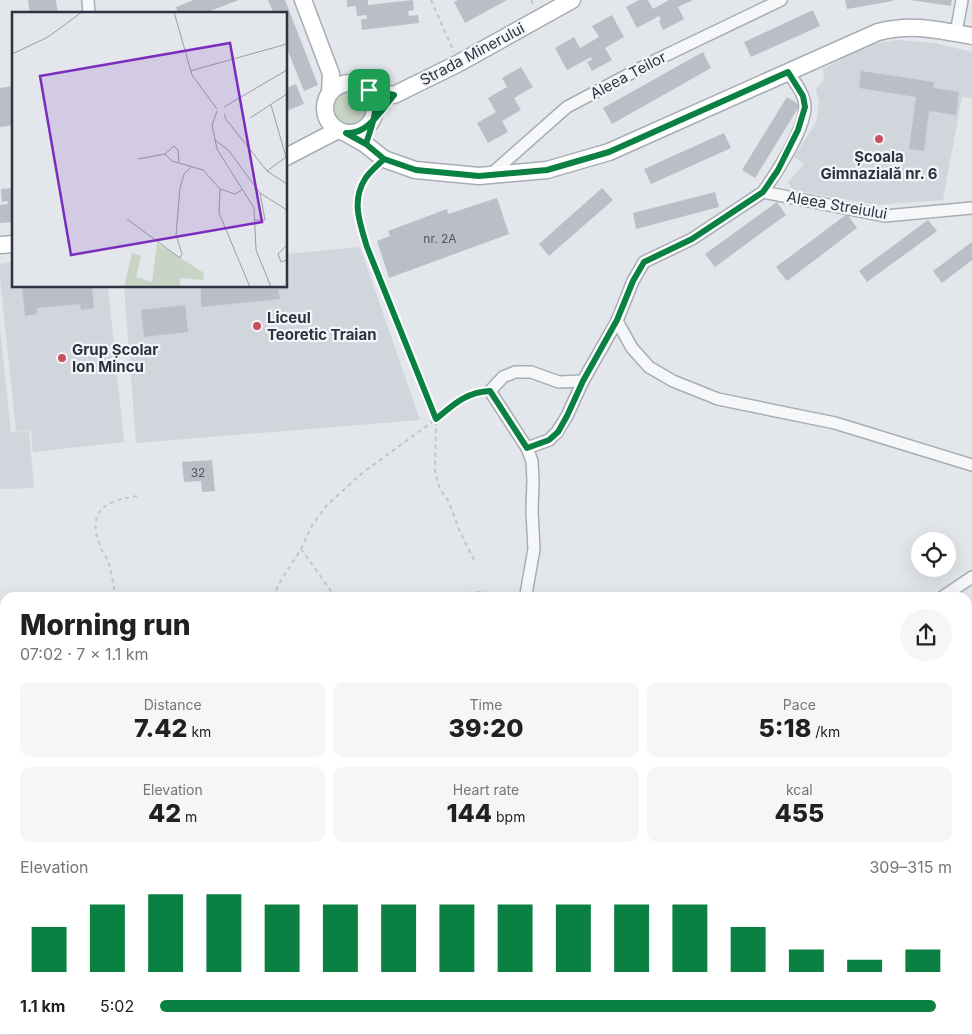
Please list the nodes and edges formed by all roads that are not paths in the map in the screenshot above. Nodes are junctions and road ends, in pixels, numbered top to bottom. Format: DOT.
graph roads {
  1 [pos="303,0"];
  2 [pos="572,0"];
  3 [pos="781,0"];
  4 [pos="962,0"];
  5 [pos="956,33"];
  6 [pos="972,36"];
  7 [pos="788,72"];
  8 [pos="331,74"];
  9 [pos="351,82"];
  10 [pos="369,90"];
  11 [pos="330,92"];
  12 [pos="394,95"];
  13 [pos="325,111"];
  14 [pos="373,119"];
  15 [pos="342,132"];
  16 [pos="310,144"];
  17 [pos="366,144"];
  18 [pos="288,156"];
  19 [pos="384,159"];
  20 [pos="490,176"];
  21 [pos="763,192"];
  22 [pos="972,208"];
  23 [pos="380,280"];
  24 [pos="617,320"];
  25 [pos="583,381"];
  26 [pos="527,448"];
  27 [pos="972,465"];
  28 [pos="972,576"];
  29 [pos="526,592"];
  30 [pos="949,592"];
  1 -- 8 [label="street"];
  2 -- 12 [label="street, Strada Minerului"];
  3 -- 20 [label="street, Aleea Teilor"];
  4 -- 5 [label="street"];
  5 -- 6 [label="street"];
  5 -- 7 [label="street"];
  7 -- 20 [label="street"];
  7 -- 21 [label="street, Aleea Streiului"];
  8 -- 9 [label="street"];
  8 -- 11 [label="street"];
  9 -- 10 [label="street"];
  9 -- 11 [label="street"];
  10 -- 12 [label="street"];
  10 -- 14 [label="street"];
  11 -- 13 [label="street"];
  12 -- 14 [label="street"];
  13 -- 15 [label="street"];
  13 -- 16 [label="street"];
  14 -- 15 [label="street"];
  14 -- 17 [label="street"];
  15 -- 16 [label="street"];
  15 -- 17 [label="street"];
  16 -- 18 [label="street"];
  17 -- 19 [label="street"];
  19 -- 20 [label="street"];
  19 -- 23 [label="lane"];
  21 -- 22 [label="street, Aleea Streiului"];
  21 -- 24 [label="street, Aleea Streiului"];
  24 -- 25 [label="street"];
  24 -- 27 [label="street"];
  25 -- 26 [label="street"];
  25 -- 26 [label="street"];
  26 -- 29 [label="street"];
  28 -- 30 [label="street"];
}
